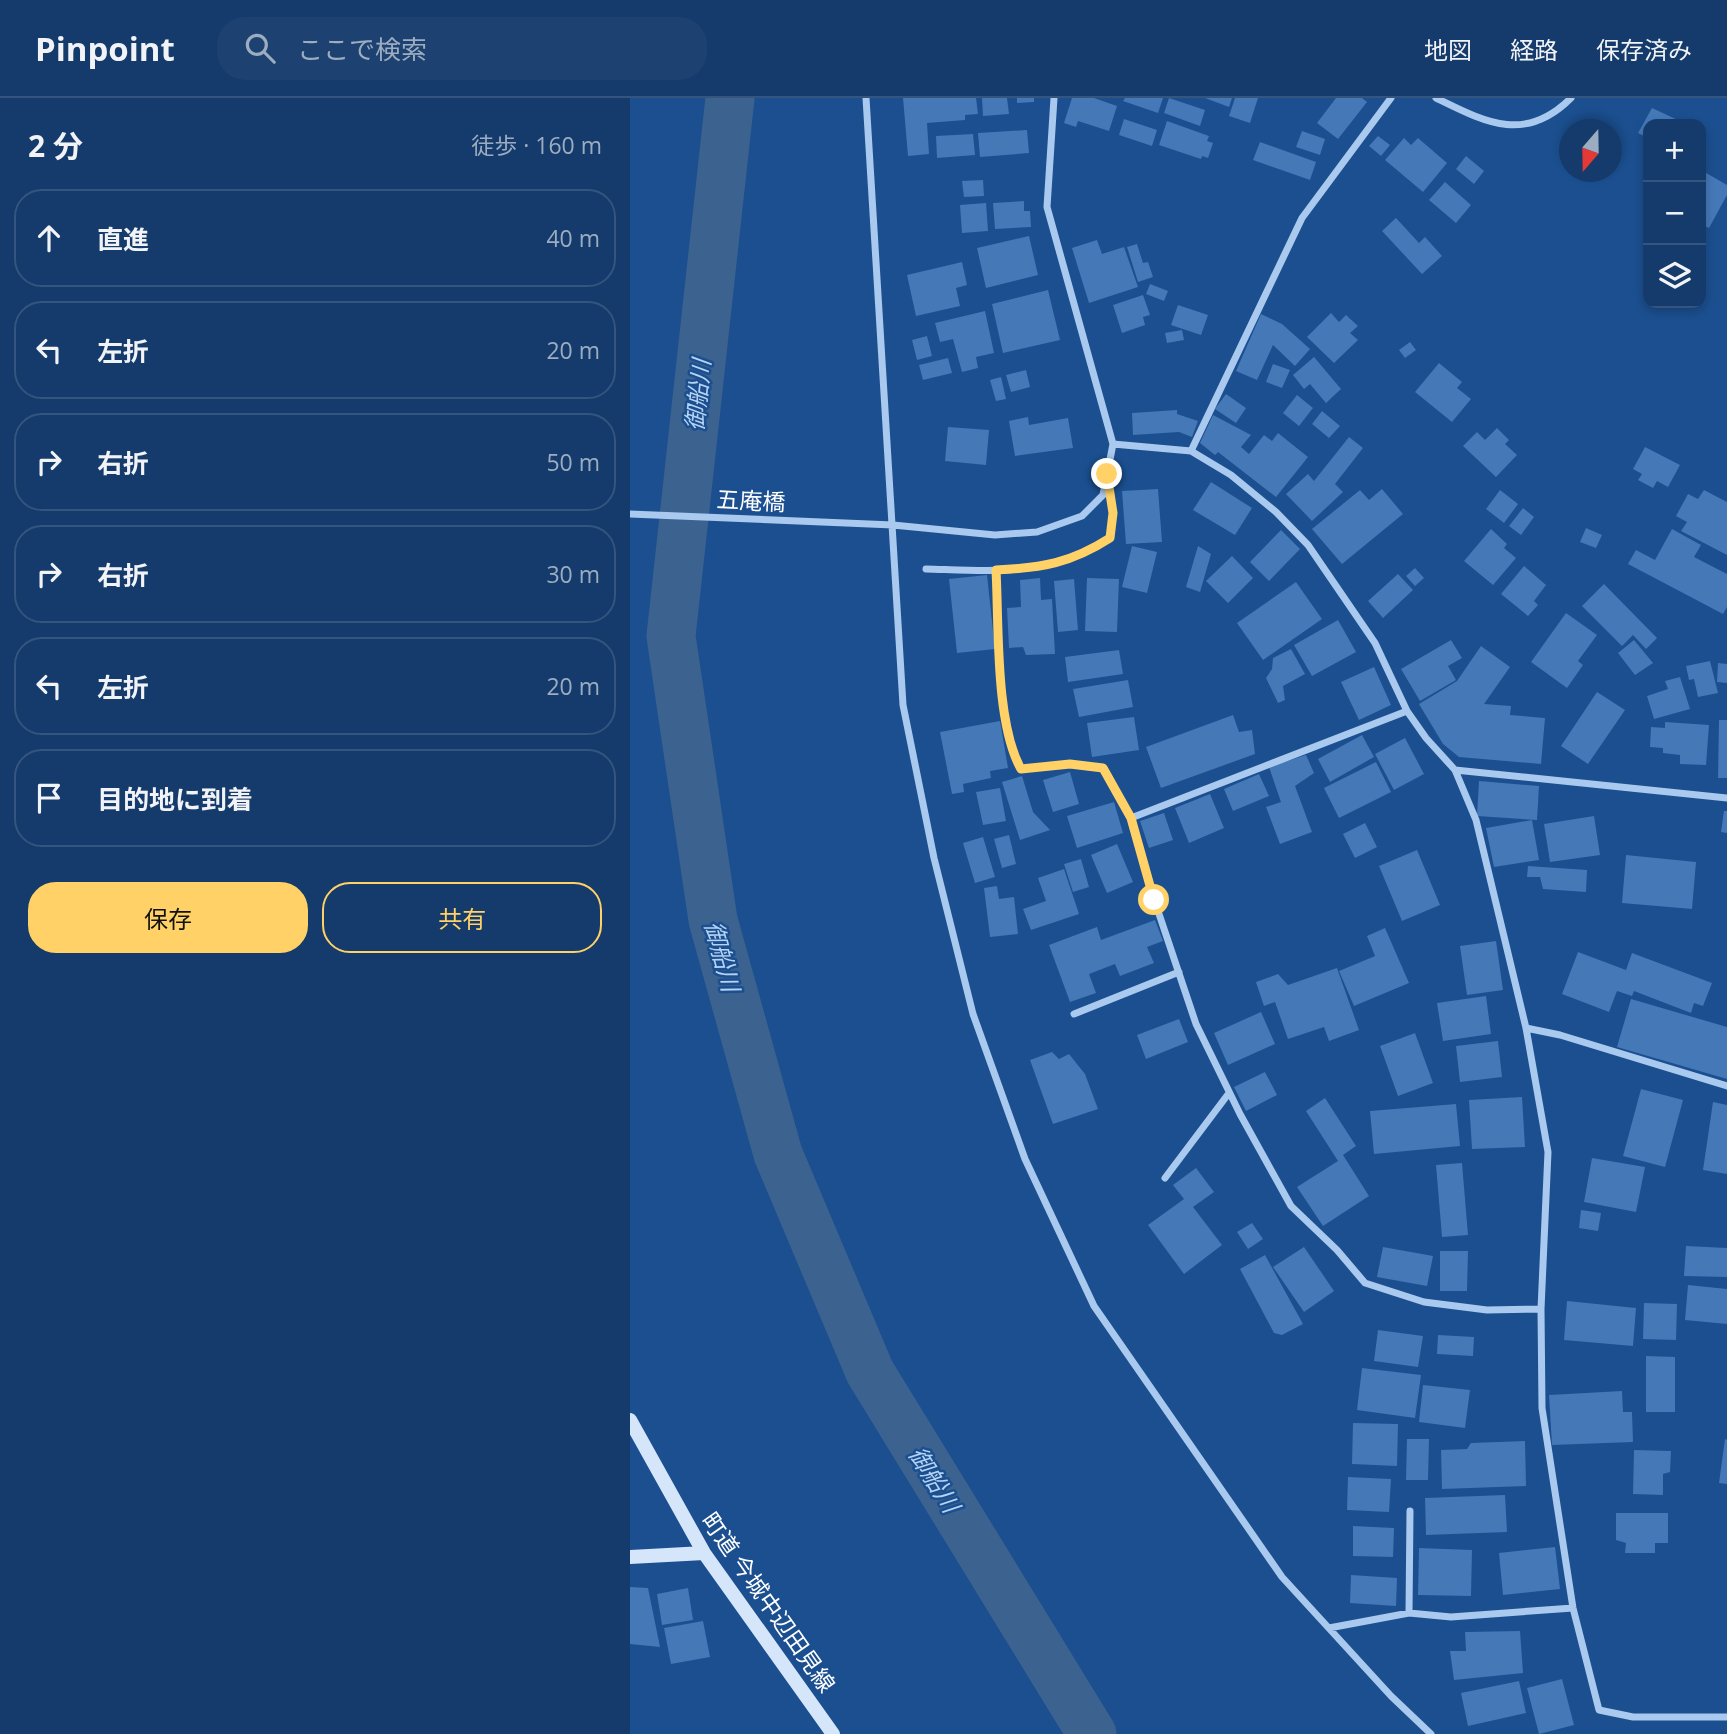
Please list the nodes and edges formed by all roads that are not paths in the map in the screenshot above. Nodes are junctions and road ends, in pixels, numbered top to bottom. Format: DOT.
graph roads {
  1 [pos="866,98"];
  2 [pos="1054,98"];
  3 [pos="1391,98"];
  4 [pos="1436,98"];
  5 [pos="1571,98"];
  6 [pos="1113,444"];
  7 [pos="1191,451"];
  8 [pos="1107,474"];
  9 [pos="630,514"];
  10 [pos="893,525"];
  11 [pos="926,569"];
  12 [pos="996,570"];
  13 [pos="1407,711"];
  14 [pos="1455,770"];
  15 [pos="1727,798"];
  16 [pos="1131,818"];
  17 [pos="1179,972"];
  18 [pos="1074,1014"];
  19 [pos="1526,1028"];
  20 [pos="1727,1086"];
  21 [pos="1229,1093"];
  22 [pos="1165,1178"];
  23 [pos="1541,1309"];
  24 [pos="630,1420"];
  25 [pos="1410,1511"];
  26 [pos="704,1553"];
  27 [pos="630,1557"];
  28 [pos="1573,1608"];
  29 [pos="1409,1613"];
  30 [pos="1329,1628"];
  31 [pos="1727,1717"];
  32 [pos="833,1734"];
  33 [pos="1431,1734"];
  1 -- 10 [label="street"];
  2 -- 6 [label="street"];
  3 -- 7 [label="street"];
  4 -- 5 [label="street"];
  6 -- 7 [label="street"];
  6 -- 8 [label="street"];
  7 -- 13 [label="street"];
  8 -- 10 [label="street, 五庵橋"];
  8 -- 12 [label="street"];
  9 -- 10 [label="street, 五庵橋"];
  10 -- 30 [label="street"];
  11 -- 12 [label="street"];
  12 -- 16 [label="street"];
  13 -- 14 [label="street"];
  13 -- 16 [label="street"];
  14 -- 15 [label="street"];
  14 -- 19 [label="street"];
  16 -- 17 [label="street"];
  17 -- 18 [label="street"];
  17 -- 21 [label="street"];
  19 -- 20 [label="street"];
  19 -- 23 [label="street"];
  21 -- 22 [label="street"];
  21 -- 23 [label="street"];
  23 -- 28 [label="street"];
  24 -- 26 [label="street, 町道 今城中辺田見線"];
  25 -- 29 [label="street"];
  26 -- 27 [label="street"];
  26 -- 32 [label="street, 町道 今城中辺田見線"];
  28 -- 29 [label="street"];
  28 -- 31 [label="street"];
  29 -- 30 [label="street"];
  30 -- 33 [label="street"];
}
